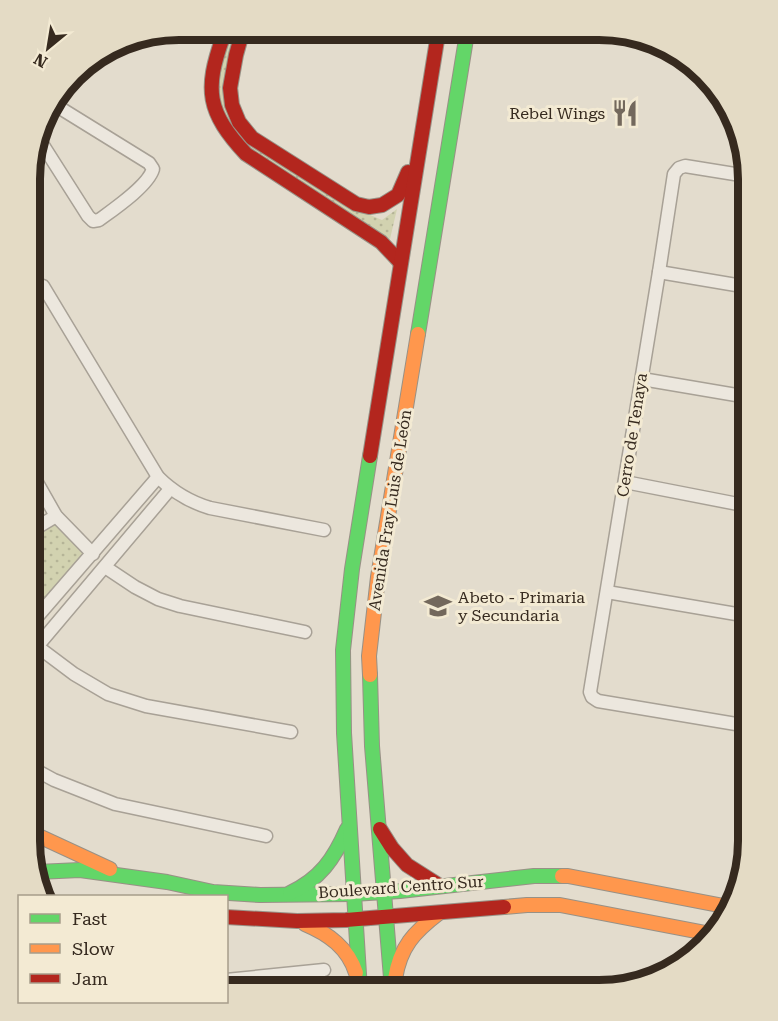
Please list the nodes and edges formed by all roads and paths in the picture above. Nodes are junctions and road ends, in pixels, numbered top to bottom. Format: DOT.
graph roads {
  1 [pos="222,40"];
  2 [pos="241,40"];
  3 [pos="437,40"];
  4 [pos="465,40"];
  5 [pos="60,108"];
  6 [pos="44,148"];
  7 [pos="419,148"];
  8 [pos="737,174"];
  9 [pos="400,262"];
  10 [pos="659,272"];
  11 [pos="738,285"];
  12 [pos="43,286"];
  13 [pos="642,379"];
  14 [pos="738,395"];
  15 [pos="158,477"];
  16 [pos="625,482"];
  17 [pos="40,488"];
  18 [pos="170,489"];
  19 [pos="738,504"];
  20 [pos="56,516"];
  21 [pos="40,526"];
  22 [pos="324,530"];
  23 [pos="93,554"];
  24 [pos="105,567"];
  25 [pos="60,592"];
  26 [pos="607,592"];
  27 [pos="75,603"];
  28 [pos="40,614"];
  29 [pos="737,614"];
  30 [pos="305,632"];
  31 [pos="40,644"];
  32 [pos="40,654"];
  33 [pos="737,724"];
  34 [pos="291,732"];
  35 [pos="40,772"];
  36 [pos="349,824"];
  37 [pos="379,827"];
  38 [pos="40,836"];
  39 [pos="266,836"];
  40 [pos="44,872"];
  41 [pos="122,875"];
  42 [pos="440,886"];
  43 [pos="383,892"];
  44 [pos="287,894"];
  45 [pos="353,894"];
  46 [pos="722,906"];
  47 [pos="439,913"];
  48 [pos="228,916"];
  49 [pos="385,917"];
  50 [pos="355,919"];
  51 [pos="297,921"];
  52 [pos="703,932"];
  53 [pos="324,970"];
  54 [pos="228,980"];
  55 [pos="358,981"];
  56 [pos="359,981"];
  57 [pos="391,981"];
  58 [pos="394,981"];
  1 -- 9 [label="main road"];
  2 -- 7 [label="main road"];
  3 -- 7 [label="main road, Avenida Fray Luis de León"];
  4 -- 37 [label="main road, Avenida Fray Luis de León"];
  5 -- 6 [label="street"];
  7 -- 9 [label="main road, Avenida Fray Luis de León"];
  8 -- 10 [label="street, Cerro de Tenaya"];
  9 -- 36 [label="main road, Avenida Fray Luis de León"];
  10 -- 11 [label="street"];
  10 -- 13 [label="street, Cerro de Tenaya"];
  12 -- 15 [label="street"];
  13 -- 14 [label="street"];
  13 -- 16 [label="street, Cerro de Tenaya"];
  15 -- 18 [label="street"];
  15 -- 23 [label="street"];
  16 -- 19 [label="street"];
  16 -- 26 [label="street, Cerro de Tenaya"];
  17 -- 20 [label="street"];
  18 -- 22 [label="street"];
  18 -- 24 [label="street"];
  20 -- 21 [label="street"];
  20 -- 23 [label="street"];
  23 -- 25 [label="street"];
  24 -- 27 [label="street"];
  24 -- 30 [label="street"];
  25 -- 27 [label="street"];
  25 -- 28 [label="street"];
  26 -- 29 [label="street"];
  26 -- 33 [label="street, Cerro de Tenaya"];
  27 -- 31 [label="street"];
  32 -- 34 [label="street"];
  35 -- 39 [label="street"];
  36 -- 44 [label="main road"];
  36 -- 45 [label="main road, Avenida Fray Luis de León"];
  37 -- 42 [label="main road"];
  37 -- 43 [label="main road, Avenida Fray Luis de León"];
  38 -- 41 [label="main road"];
  40 -- 41 [label="main road, Boulevard Centro Sur"];
  41 -- 44 [label="main road, Boulevard Centro Sur"];
  42 -- 43 [label="main road, Boulevard Centro Sur"];
  42 -- 46 [label="main road, Boulevard Centro Sur"];
  43 -- 45 [label="main road, Boulevard Centro Sur"];
  43 -- 49 [label="main road, Avenida Fray Luis de León"];
  44 -- 45 [label="main road, Boulevard Centro Sur"];
  45 -- 50 [label="main road, Avenida Fray Luis de León"];
  47 -- 49 [label="main road, Boulevard Centro Sur"];
  47 -- 52 [label="main road, Boulevard Centro Sur"];
  47 -- 58 [label="main road"];
  48 -- 51 [label="main road, Boulevard Centro Sur"];
  49 -- 50 [label="main road, Boulevard Centro Sur"];
  49 -- 57 [label="main road, Avenida Fray Luis de León"];
  50 -- 51 [label="main road, Boulevard Centro Sur"];
  50 -- 56 [label="main road, Avenida Fray Luis de León"];
  51 -- 55 [label="main road"];
  53 -- 54 [label="street"];
}
